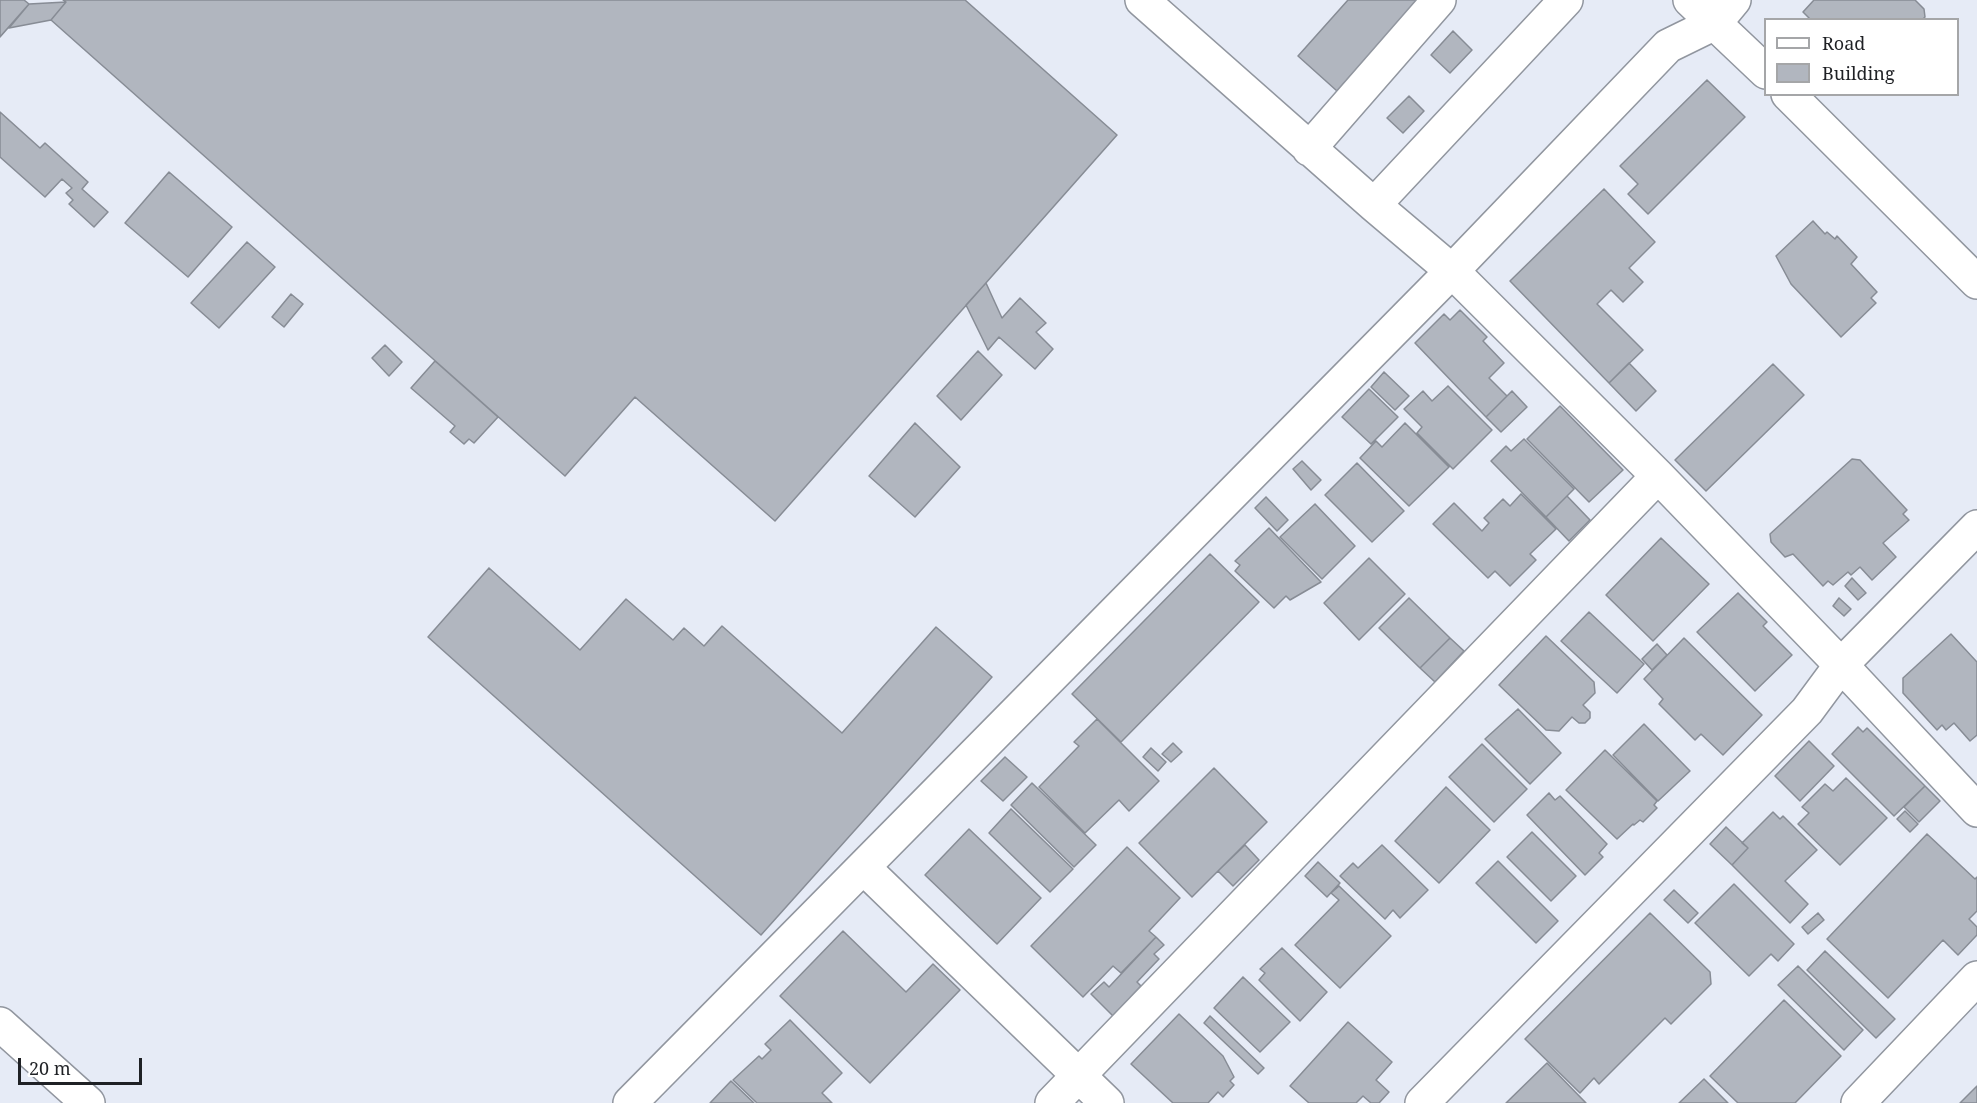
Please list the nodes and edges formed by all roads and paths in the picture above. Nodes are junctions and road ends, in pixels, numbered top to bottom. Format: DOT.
graph roads {
  1 [pos="1439,0"];
  2 [pos="1566,0"];
  3 [pos="1690,0"];
  4 [pos="1149,2"];
  5 [pos="1725,11"];
  6 [pos="1764,69"];
  7 [pos="1790,96"];
  8 [pos="1310,149"];
  9 [pos="1374,205"];
  10 [pos="1452,271"];
  11 [pos="1977,282"];
  12 [pos="1658,476"];
  13 [pos="1977,528"];
  14 [pos="1841,665"];
  15 [pos="1977,810"];
  16 [pos="864,868"];
  17 [pos="1977,978"];
  18 [pos="0,1024"];
  19 [pos="1079,1075"];
  20 [pos="88,1103"];
  21 [pos="630,1103"];
  22 [pos="1052,1103"];
  23 [pos="1107,1103"];
  24 [pos="1422,1103"];
  25 [pos="1858,1103"];
  1 -- 8 [label="street"];
  2 -- 9 [label="street"];
  3 -- 5 [label="street"];
  4 -- 8 [label="street"];
  5 -- 6 [label="street"];
  5 -- 10 [label="street"];
  7 -- 11 [label="street"];
  8 -- 9 [label="street"];
  9 -- 10 [label="street"];
  10 -- 12 [label="street"];
  10 -- 16 [label="street"];
  12 -- 14 [label="street"];
  12 -- 19 [label="street"];
  13 -- 14 [label="street"];
  14 -- 15 [label="street"];
  14 -- 24 [label="street"];
  16 -- 19 [label="street"];
  16 -- 21 [label="street"];
  17 -- 25 [label="street"];
  18 -- 20 [label="street"];
  19 -- 22 [label="street"];
  19 -- 23 [label="street"];
}
